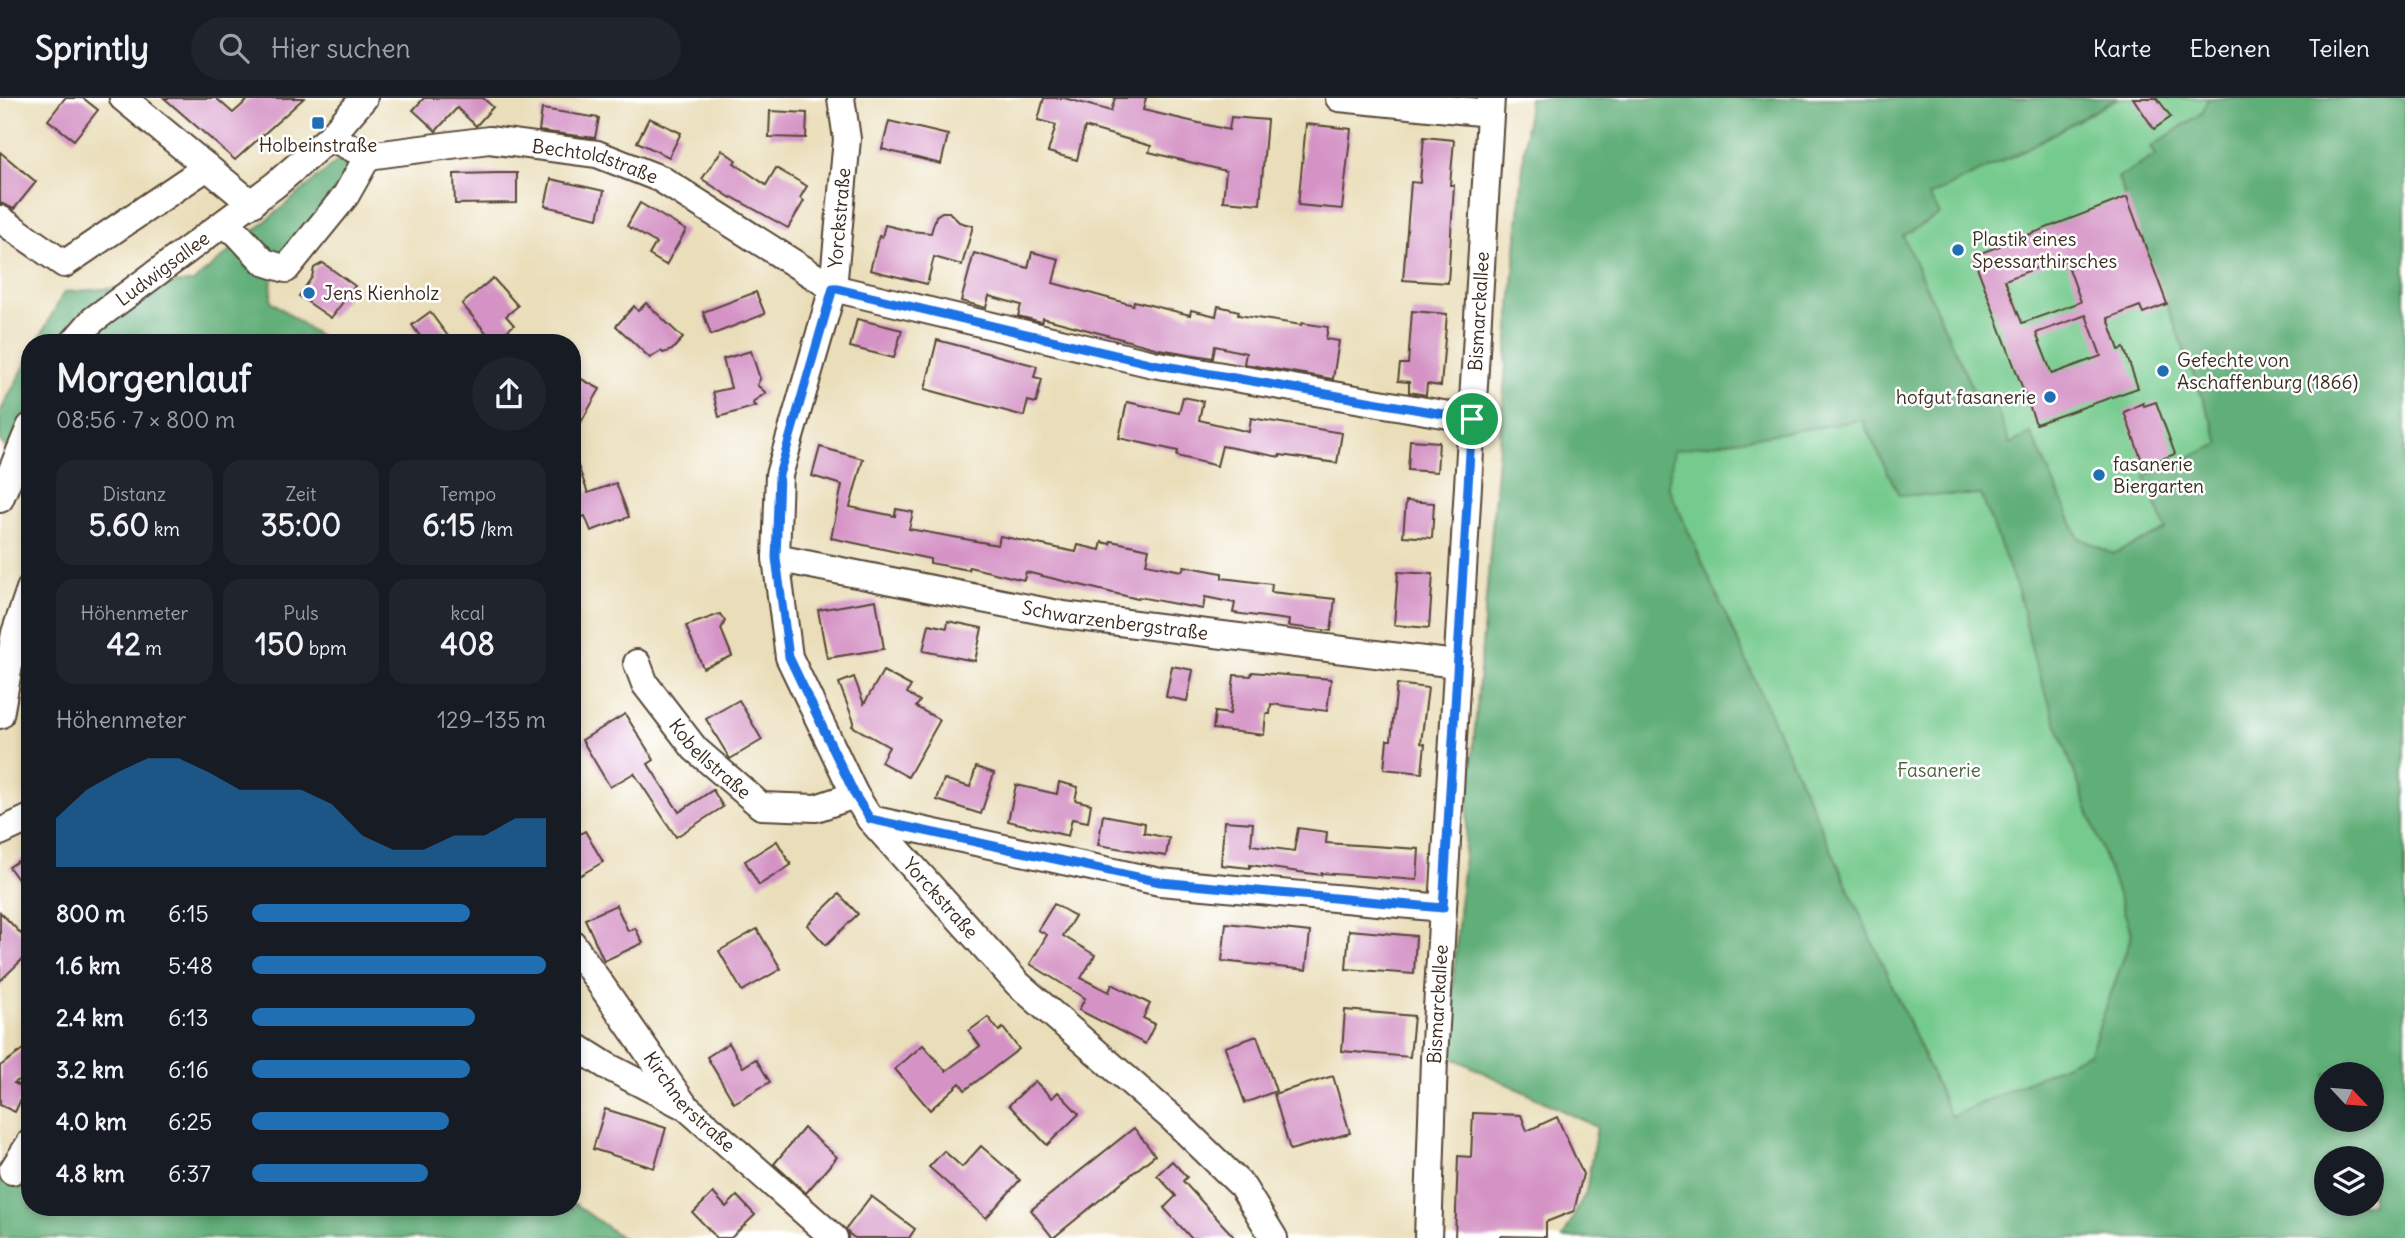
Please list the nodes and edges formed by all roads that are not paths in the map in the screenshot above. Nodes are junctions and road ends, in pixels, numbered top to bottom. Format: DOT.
graph roads {
  1 [pos="123,98"];
  2 [pos="364,98"];
  3 [pos="842,98"];
  4 [pos="1339,98"];
  5 [pos="1491,106"];
  6 [pos="330,137"];
  7 [pos="368,156"];
  8 [pos="207,167"];
  9 [pos="252,204"];
  10 [pos="0,219"];
  11 [pos="223,225"];
  12 [pos="833,288"];
  13 [pos="81,334"];
  14 [pos="1472,419"];
  15 [pos="21,449"];
  16 [pos="0,499"];
  17 [pos="776,558"];
  18 [pos="21,605"];
  19 [pos="7,630"];
  20 [pos="637,663"];
  21 [pos="1456,664"];
  22 [pos="0,715"];
  23 [pos="855,795"];
  24 [pos="870,819"];
  25 [pos="21,822"];
  26 [pos="0,832"];
  27 [pos="1443,908"];
  28 [pos="581,956"];
  29 [pos="581,1050"];
  30 [pos="685,1106"];
  31 [pos="21,1157"];
  32 [pos="12,1171"];
  33 [pos="834,1238"];
  34 [pos="1274,1238"];
  35 [pos="1428,1238"];
  1 -- 8 [label="street"];
  2 -- 6 [label="street, Ludwigsallee"];
  3 -- 12 [label="street, Yorckstraße"];
  4 -- 5 [label="street"];
  5 -- 14 [label="street, Bismarckallee"];
  6 -- 7 [label="street"];
  6 -- 9 [label="street, Ludwigsallee"];
  7 -- 11 [label="street, Ludwigsallee"];
  7 -- 12 [label="street, Bechtoldstraße"];
  8 -- 9 [label="street"];
  8 -- 10 [label="street"];
  9 -- 11 [label="street, Ludwigsallee"];
  11 -- 13 [label="street, Ludwigsallee"];
  12 -- 14 [label="street, Bechtoldstraße"];
  12 -- 17 [label="street, Yorckstraße"];
  14 -- 21 [label="street, Bismarckallee"];
  15 -- 16 [label="street"];
  17 -- 21 [label="street, Schwarzenbergstraße"];
  17 -- 23 [label="street, Yorckstraße"];
  18 -- 19 [label="street"];
  19 -- 22 [label="street"];
  20 -- 23 [label="street, Kobellstraße"];
  21 -- 27 [label="street, Bismarckallee"];
  23 -- 24 [label="street, Yorckstraße"];
  24 -- 27 [label="street"];
  24 -- 34 [label="street, Yorckstraße"];
  25 -- 26 [label="street"];
  27 -- 35 [label="street, Bismarckallee"];
  28 -- 30 [label="street, Kirchnerstraße"];
  29 -- 30 [label="street"];
  30 -- 33 [label="street, Kirchnerstraße"];
  31 -- 32 [label="street"];
}
